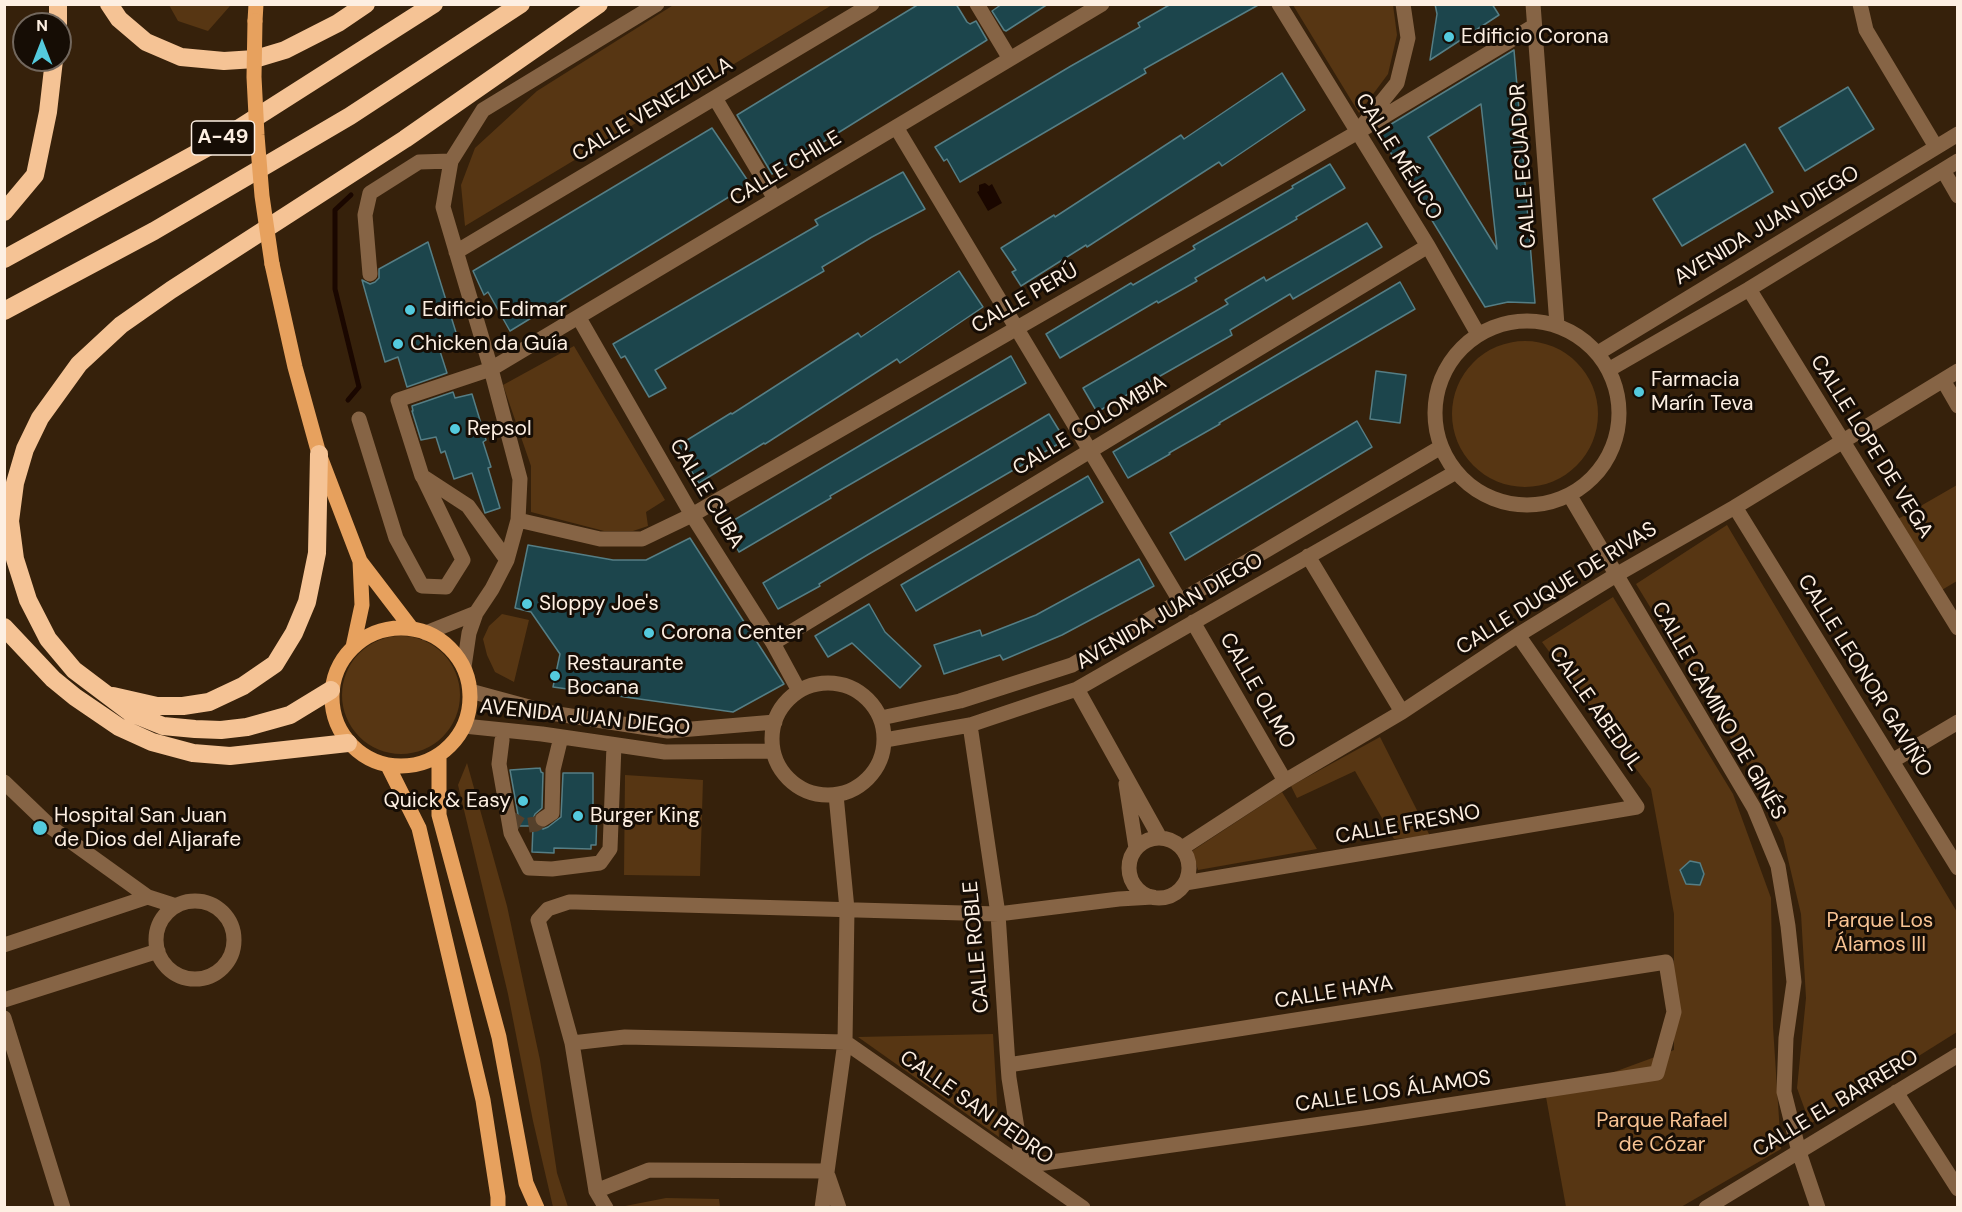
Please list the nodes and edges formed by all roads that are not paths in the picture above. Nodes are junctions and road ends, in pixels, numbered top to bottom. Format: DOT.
graph roads {
  1 [pos="110,4"];
  2 [pos="256,4"];
  3 [pos="366,4"];
  4 [pos="434,4"];
  5 [pos="521,4"];
  6 [pos="599,4"];
  7 [pos="657,4"];
  8 [pos="872,4"];
  9 [pos="977,4"];
  10 [pos="1102,4"];
  11 [pos="1279,4"];
  12 [pos="1402,4"];
  13 [pos="1533,4"];
  14 [pos="1860,4"];
  15 [pos="1534,26"];
  16 [pos="1010,59"];
  17 [pos="53,72"];
  18 [pos="715,98"];
  19 [pos="896,128"];
  20 [pos="1358,132"];
  21 [pos="1958,134"];
  22 [pos="1936,147"];
  23 [pos="451,161"];
  24 [pos="1958,161"];
  25 [pos="1943,170"];
  26 [pos="1958,196"];
  27 [pos="775,199"];
  28 [pos="4,212"];
  29 [pos="1428,246"];
  30 [pos="456,252"];
  31 [pos="4,259"];
  32 [pos="370,274"];
  33 [pos="1749,289"];
  34 [pos="4,311"];
  35 [pos="579,318"];
  36 [pos="1557,325"];
  37 [pos="1016,328"];
  38 [pos="1478,334"];
  39 [pos="1598,353"];
  40 [pos="491,369"];
  41 [pos="1610,369"];
  42 [pos="1958,371"];
  43 [pos="1943,380"];
  44 [pos="1958,406"];
  45 [pos="359,419"];
  46 [pos="1844,441"];
  47 [pos="1441,447"];
  48 [pos="1090,450"];
  49 [pos="319,454"];
  50 [pos="1456,472"];
  51 [pos="422,476"];
  52 [pos="1570,496"];
  53 [pos="1735,507"];
  54 [pos="692,515"];
  55 [pos="518,520"];
  56 [pos="1308,556"];
  57 [pos="507,560"];
  58 [pos="360,561"];
  59 [pos="1616,575"];
  60 [pos="1180,601"];
  61 [pos="476,613"];
  62 [pos="1192,622"];
  63 [pos="4,627"];
  64 [pos="1958,628"];
  65 [pos="419,631"];
  66 [pos="1518,635"];
  67 [pos="773,643"];
  68 [pos="353,647"];
  69 [pos="464,668"];
  70 [pos="1077,689"];
  71 [pos="331,690"];
  72 [pos="470,691"];
  73 [pos="799,691"];
  74 [pos="106,694"];
  75 [pos="1402,712"];
  76 [pos="881,718"];
  77 [pos="775,722"];
  78 [pos="1958,722"];
  79 [pos="970,725"];
  80 [pos="464,726"];
  81 [pos="561,737"];
  82 [pos="502,740"];
  83 [pos="885,741"];
  84 [pos="348,743"];
  85 [pos="614,745"];
  86 [pos="773,752"];
  87 [pos="439,755"];
  88 [pos="1892,761"];
  89 [pos="388,766"];
  90 [pos="1124,772"];
  91 [pos="1285,780"];
  92 [pos="4,782"];
  93 [pos="836,795"];
  94 [pos="1637,807"];
  95 [pos="543,819"];
  96 [pos="1160,838"];
  97 [pos="1136,848"];
  98 [pos="1182,848"];
  99 [pos="1958,868"];
  100 [pos="1185,883"];
  101 [pos="148,897"];
  102 [pos="1153,897"];
  103 [pos="176,906"];
  104 [pos="848,909"];
  105 [pos="998,914"];
  106 [pos="4,945"];
  107 [pos="158,951"];
  108 [pos="1666,962"];
  109 [pos="4,1000"];
  110 [pos="4,1018"];
  111 [pos="844,1042"];
  112 [pos="572,1043"];
  113 [pos="1958,1055"];
  114 [pos="1008,1065"];
  115 [pos="1896,1092"];
  116 [pos="1799,1152"];
  117 [pos="1023,1166"];
  118 [pos="826,1171"];
  119 [pos="1958,1189"];
  120 [pos="596,1191"];
  121 [pos="63,1208"];
  122 [pos="498,1208"];
  123 [pos="537,1208"];
  124 [pos="606,1208"];
  125 [pos="822,1208"];
  126 [pos="839,1208"];
  127 [pos="1083,1208"];
  128 [pos="1706,1208"];
  129 [pos="1818,1208"];
  1 -- 3 [label="highway"];
  2 -- 49 [label="main road, bridge"];
  4 -- 31 [label="highway, A-49"];
  5 -- 34 [label="highway, A-49"];
  6 -- 74 [label="highway"];
  7 -- 23 [label="street"];
  8 -- 18 [label="street, CALLE VENEZUELA"];
  9 -- 16 [label="street"];
  10 -- 16 [label="street, CALLE CHILE"];
  11 -- 20 [label="street, CALLE MÉJICO"];
  12 -- 20 [label="street"];
  13 -- 15 [label="street, CALLE ECUADOR"];
  14 -- 22 [label="street"];
  15 -- 20 [label="street, CALLE PERÚ"];
  15 -- 36 [label="street, CALLE ECUADOR"];
  16 -- 19 [label="street, CALLE CHILE"];
  17 -- 28 [label="highway"];
  18 -- 27 [label="street"];
  18 -- 30 [label="street, CALLE VENEZUELA"];
  19 -- 27 [label="street, CALLE CHILE"];
  19 -- 37 [label="street"];
  20 -- 29 [label="street, CALLE MÉJICO"];
  20 -- 37 [label="street, CALLE PERÚ"];
  21 -- 22 [label="street, AVENIDA JUAN DIEGO"];
  22 -- 39 [label="street, AVENIDA JUAN DIEGO"];
  23 -- 30 [label="street"];
  23 -- 32 [label="street"];
  24 -- 25 [label="street, AVENIDA JUAN DIEGO"];
  25 -- 26 [label="street"];
  25 -- 33 [label="street, AVENIDA JUAN DIEGO"];
  27 -- 35 [label="street, CALLE CHILE"];
  29 -- 38 [label="street, CALLE MÉJICO"];
  29 -- 48 [label="street, CALLE COLOMBIA"];
  30 -- 40 [label="street"];
  33 -- 41 [label="street, AVENIDA JUAN DIEGO"];
  33 -- 46 [label="street, CALLE LOPE DE VEGA"];
  35 -- 40 [label="street, CALLE CHILE"];
  35 -- 54 [label="street, CALLE CUBA"];
  36 -- 38 [label="street"];
  36 -- 39 [label="street"];
  37 -- 48 [label="street"];
  37 -- 54 [label="street, CALLE PERÚ"];
  38 -- 47 [label="street"];
  39 -- 41 [label="street"];
  40 -- 51 [label="street, CALLE CHILE"];
  40 -- 55 [label="street"];
  41 -- 52 [label="street"];
  42 -- 43 [label="street, CALLE DUQUE DE RIVAS"];
  43 -- 44 [label="street"];
  43 -- 46 [label="street, CALLE DUQUE DE RIVAS"];
  45 -- 51 [label="street"];
  46 -- 53 [label="street, CALLE DUQUE DE RIVAS"];
  46 -- 64 [label="street, CALLE LOPE DE VEGA"];
  47 -- 50 [label="street"];
  47 -- 60 [label="street, AVENIDA JUAN DIEGO"];
  48 -- 60 [label="street"];
  48 -- 67 [label="street, CALLE COLOMBIA"];
  49 -- 58 [label="main road"];
  49 -- 74 [label="highway"];
  50 -- 52 [label="street"];
  50 -- 56 [label="street, AVENIDA JUAN DIEGO"];
  51 -- 57 [label="street"];
  52 -- 59 [label="street, CALLE CAMINO DE GINÉS"];
  53 -- 59 [label="street, CALLE DUQUE DE RIVAS"];
  53 -- 88 [label="street, CALLE LEONOR GAVIÑO"];
  54 -- 55 [label="street, CALLE PERÚ"];
  54 -- 67 [label="street, CALLE CUBA"];
  55 -- 57 [label="street"];
  56 -- 62 [label="street, AVENIDA JUAN DIEGO"];
  56 -- 75 [label="street"];
  57 -- 61 [label="street"];
  58 -- 65 [label="main road"];
  58 -- 68 [label="main road"];
  59 -- 66 [label="street, CALLE DUQUE DE RIVAS"];
  59 -- 116 [label="street, CALLE CAMINO DE GINÉS"];
  60 -- 76 [label="street, AVENIDA JUAN DIEGO"];
  61 -- 65 [label="street"];
  61 -- 69 [label="street"];
  62 -- 70 [label="street, AVENIDA JUAN DIEGO"];
  62 -- 91 [label="street, CALLE OLMO"];
  63 -- 84 [label="highway"];
  65 -- 68 [label="main road"];
  65 -- 69 [label="main road"];
  66 -- 75 [label="street, CALLE DUQUE DE RIVAS"];
  66 -- 94 [label="street, CALLE ABEDUL"];
  67 -- 73 [label="street, CALLE CUBA"];
  68 -- 71 [label="main road"];
  69 -- 72 [label="main road"];
  70 -- 79 [label="street, AVENIDA JUAN DIEGO"];
  70 -- 90 [label="street"];
  71 -- 74 [label="highway"];
  71 -- 84 [label="main road"];
  72 -- 77 [label="street, AVENIDA JUAN DIEGO"];
  72 -- 80 [label="main road"];
  73 -- 76 [label="street"];
  73 -- 77 [label="street"];
  75 -- 91 [label="street, CALLE DUQUE DE RIVAS"];
  76 -- 83 [label="street"];
  77 -- 86 [label="street"];
  78 -- 88 [label="street"];
  79 -- 83 [label="street, AVENIDA JUAN DIEGO"];
  79 -- 105 [label="street, CALLE ROBLE"];
  80 -- 81 [label="street, AVENIDA JUAN DIEGO"];
  80 -- 87 [label="main road"];
  81 -- 85 [label="street, AVENIDA JUAN DIEGO"];
  81 -- 95 [label="street"];
  82 -- 85 [label="street"];
  83 -- 93 [label="street"];
  84 -- 89 [label="main road"];
  85 -- 86 [label="street, AVENIDA JUAN DIEGO"];
  86 -- 93 [label="street"];
  87 -- 89 [label="main road"];
  87 -- 123 [label="main road"];
  88 -- 99 [label="street, CALLE LEONOR GAVIÑO"];
  89 -- 122 [label="main road"];
  90 -- 96 [label="street"];
  90 -- 97 [label="street"];
  91 -- 98 [label="street, CALLE DUQUE DE RIVAS"];
  92 -- 101 [label="street"];
  93 -- 104 [label="street"];
  94 -- 100 [label="street, CALLE FRESNO"];
  96 -- 97 [label="street"];
  96 -- 98 [label="street"];
  97 -- 102 [label="street"];
  98 -- 100 [label="street"];
  100 -- 102 [label="street"];
  101 -- 103 [label="street"];
  101 -- 106 [label="street"];
  102 -- 105 [label="street"];
  103 -- 107 [label="street"];
  103 -- 107 [label="street"];
  104 -- 105 [label="street"];
  104 -- 111 [label="street"];
  104 -- 112 [label="street"];
  105 -- 114 [label="street, CALLE ROBLE"];
  107 -- 109 [label="street"];
  108 -- 114 [label="street, CALLE HAYA"];
  108 -- 117 [label="street, CALLE LOS ÁLAMOS"];
  110 -- 121 [label="street"];
  111 -- 112 [label="street"];
  111 -- 117 [label="street, CALLE SAN PEDRO"];
  111 -- 118 [label="street"];
  112 -- 120 [label="street"];
  113 -- 115 [label="street, CALLE EL BARRERO"];
  114 -- 117 [label="street, CALLE ROBLE"];
  115 -- 116 [label="street, CALLE EL BARRERO"];
  115 -- 119 [label="street"];
  116 -- 128 [label="street, CALLE EL BARRERO"];
  116 -- 129 [label="street, CALLE CAMINO DE GINÉS"];
  117 -- 127 [label="street, CALLE SAN PEDRO"];
  118 -- 120 [label="street"];
  118 -- 125 [label="street"];
  118 -- 126 [label="street"];
  120 -- 124 [label="street"];
}
